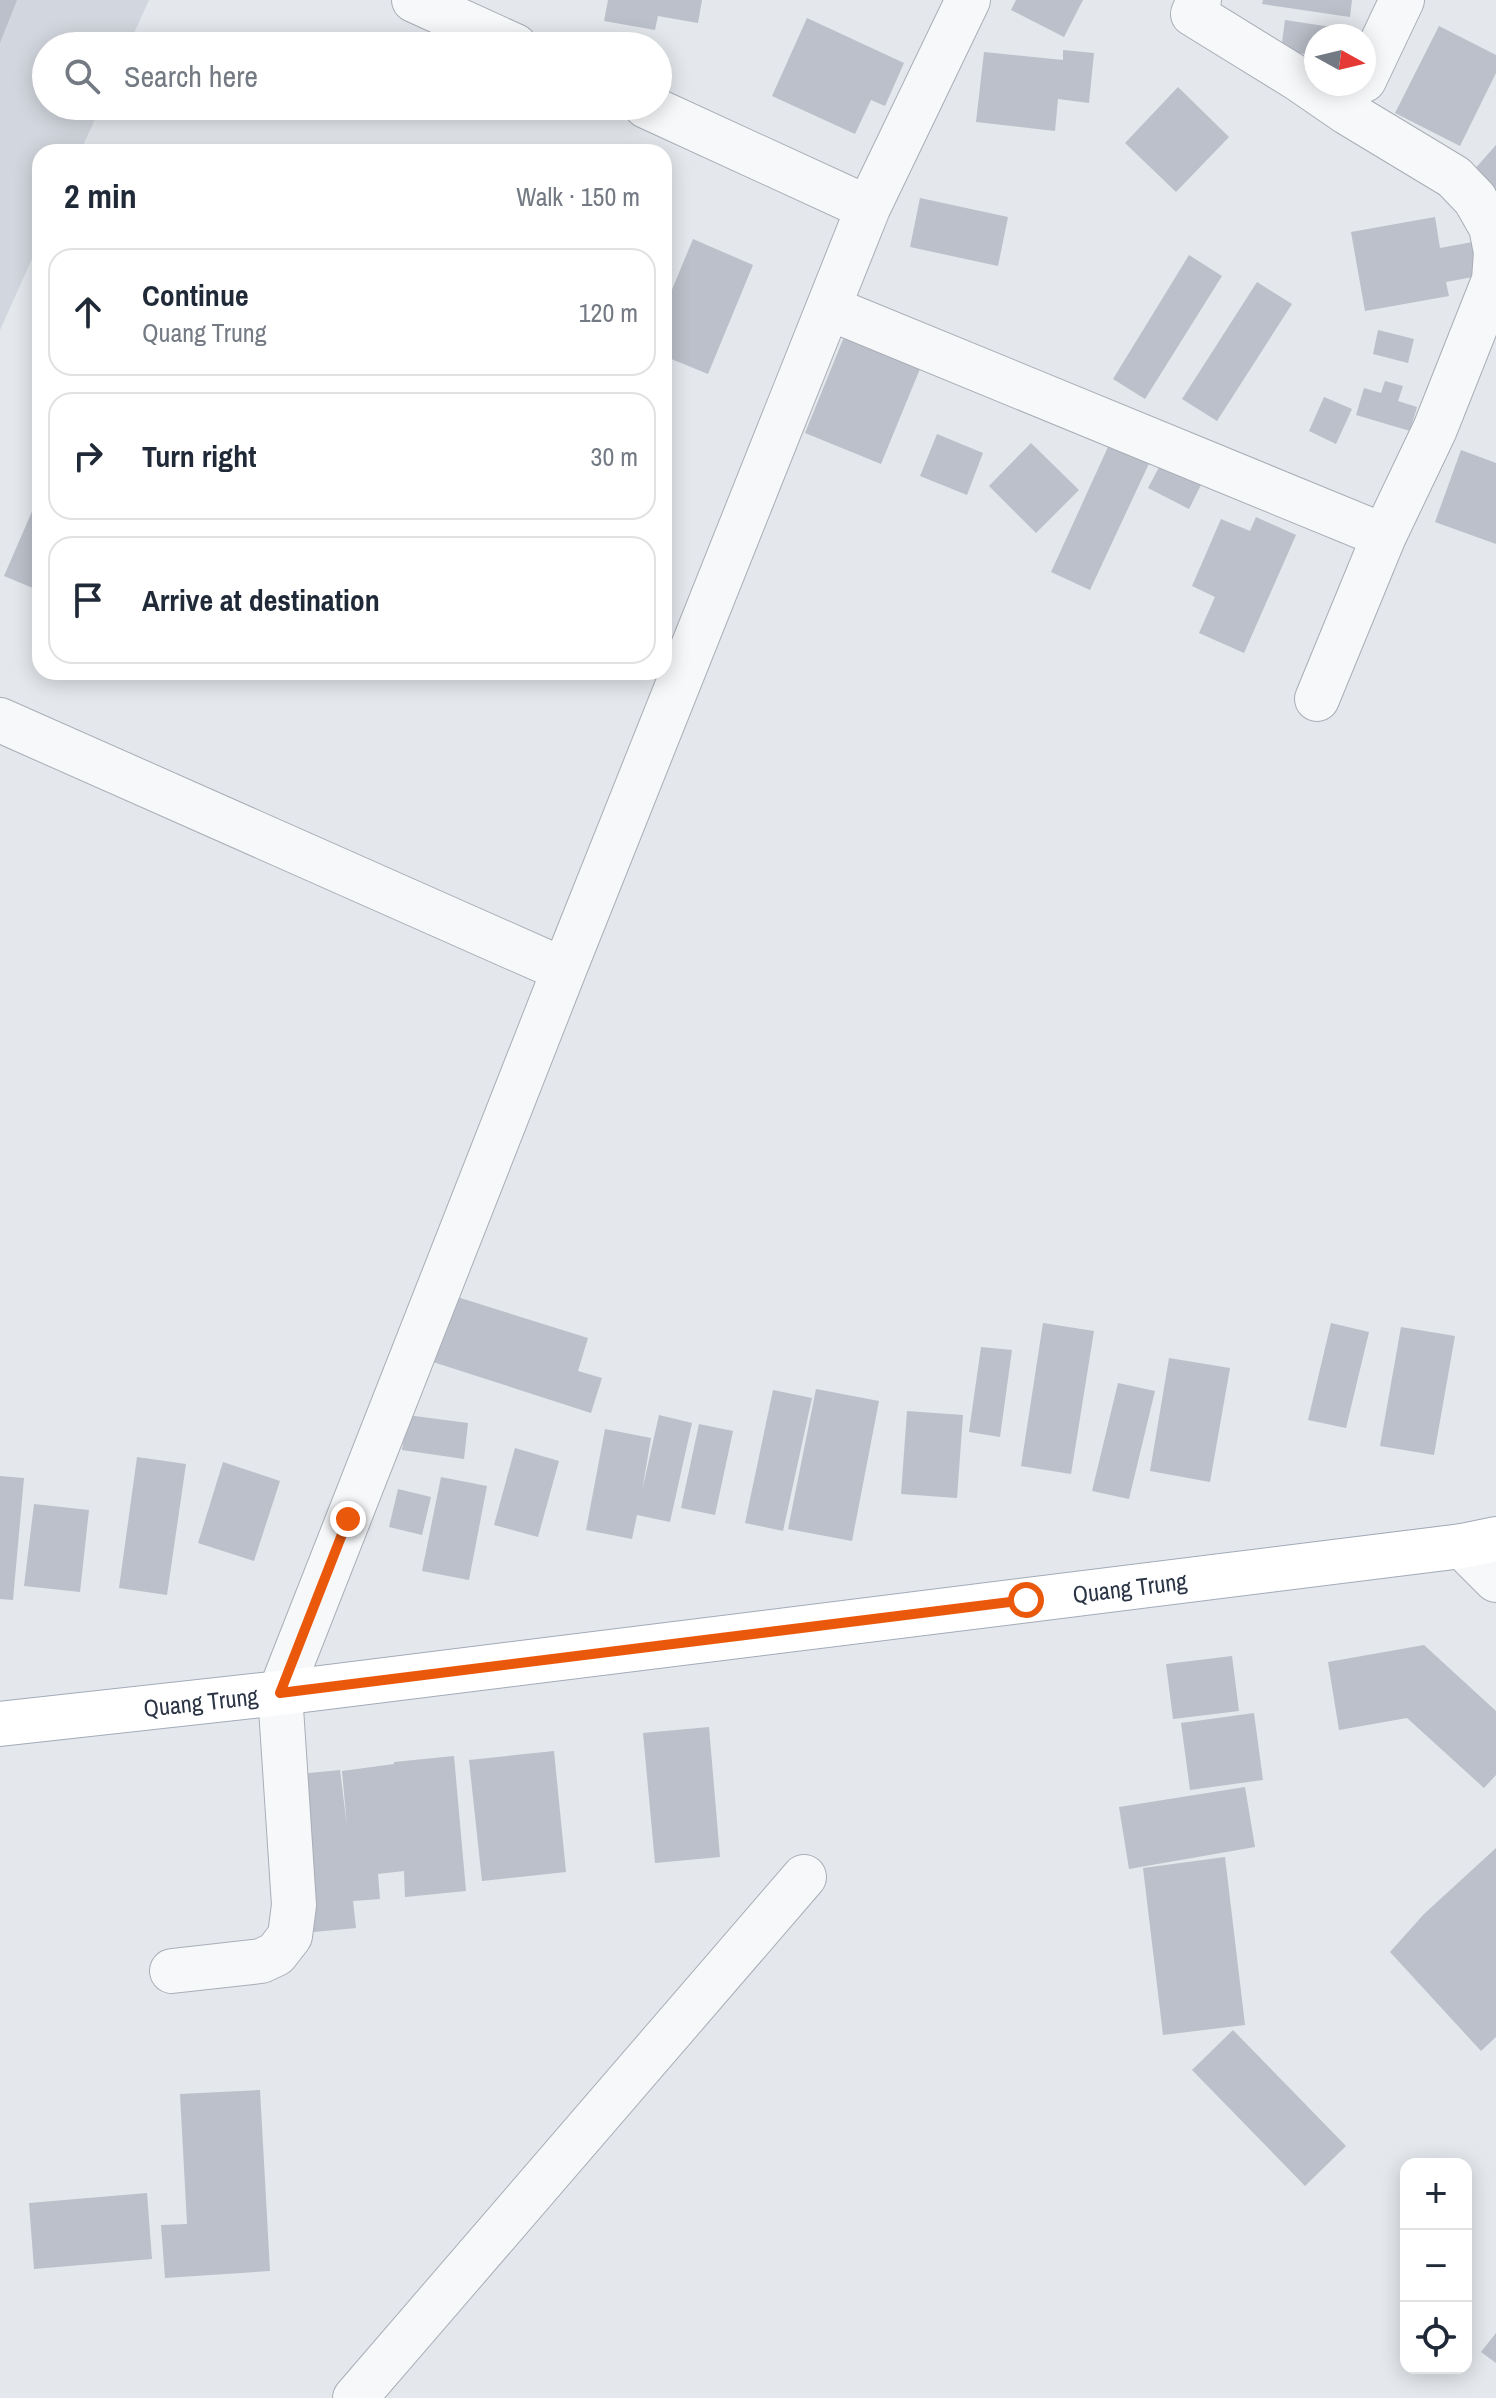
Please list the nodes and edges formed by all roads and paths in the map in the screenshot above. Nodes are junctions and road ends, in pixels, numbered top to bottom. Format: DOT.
graph roads {
  1 [pos="414,0"];
  2 [pos="968,0"];
  3 [pos="1402,0"];
  4 [pos="1188,5"];
  5 [pos="484,32"];
  6 [pos="1376,54"];
  7 [pos="1304,81"];
  8 [pos="1363,96"];
  9 [pos="672,118"];
  10 [pos="868,208"];
  11 [pos="829,308"];
  12 [pos="1384,536"];
  13 [pos="1317,699"];
  14 [pos="0,720"];
  15 [pos="564,970"];
  16 [pos="1479,1542"];
  17 [pos="1496,1580"];
  18 [pos="280,1693"];
  19 [pos="0,1724"];
  20 [pos="804,1877"];
  21 [pos="172,1971"];
  22 [pos="355,2398"];
  1 -- 5 [label="street"];
  2 -- 10 [label="street"];
  3 -- 6 [label="street"];
  4 -- 7 [label="street"];
  8 -- 12 [label="street"];
  9 -- 10 [label="street"];
  10 -- 11 [label="street"];
  11 -- 12 [label="street"];
  11 -- 15 [label="street"];
  12 -- 13 [label="street"];
  14 -- 15 [label="street"];
  15 -- 18 [label="street"];
  16 -- 17 [label="street"];
  16 -- 18 [label="main road, Quang Trung"];
  18 -- 19 [label="main road, Quang Trung"];
  18 -- 21 [label="street"];
  20 -- 22 [label="street"];
}
